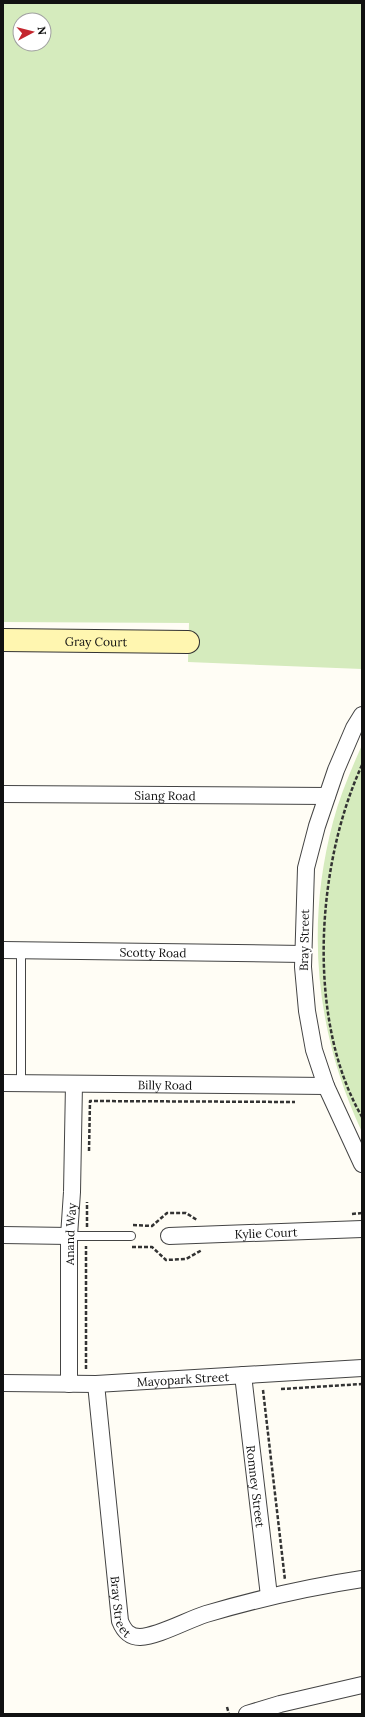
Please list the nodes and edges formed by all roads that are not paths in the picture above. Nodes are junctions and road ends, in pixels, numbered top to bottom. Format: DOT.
graph roads {
  1 [pos="3,640"];
  2 [pos="188,642"];
  3 [pos="362,715"];
  4 [pos="3,794"];
  5 [pos="327,796"];
  6 [pos="3,950"];
  7 [pos="21,950"];
  8 [pos="303,954"];
  9 [pos="3,1083"];
  10 [pos="21,1083"];
  11 [pos="74,1084"];
  12 [pos="326,1086"];
  13 [pos="362,1164"];
  14 [pos="362,1229"];
  15 [pos="3,1235"];
  16 [pos="69,1236"];
  17 [pos="131,1236"];
  18 [pos="169,1236"];
  19 [pos="362,1368"];
  20 [pos="243,1375"];
  21 [pos="3,1383"];
  22 [pos="69,1384"];
  23 [pos="96,1384"];
  24 [pos="362,1579"];
  25 [pos="270,1596"];
  26 [pos="362,1685"];
  27 [pos="247,1714"];
  1 -- 2 [label="street, Gray Court"];
  3 -- 5 [label="street, Bray Street"];
  4 -- 5 [label="street, Siang Road"];
  5 -- 8 [label="street, Bray Street"];
  6 -- 7 [label="street, Scotty Road"];
  7 -- 8 [label="street, Scotty Road"];
  7 -- 10 [label="lane"];
  8 -- 12 [label="street, Bray Street"];
  9 -- 10 [label="street, Billy Road"];
  10 -- 11 [label="street, Billy Road"];
  11 -- 12 [label="street, Billy Road"];
  11 -- 16 [label="street, Anand Way"];
  12 -- 13 [label="street, Bray Street"];
  14 -- 18 [label="street, Kylie Court"];
  15 -- 16 [label="street"];
  16 -- 17 [label="lane"];
  16 -- 22 [label="street, Anand Way"];
  19 -- 20 [label="street, Mayopark Street"];
  20 -- 23 [label="street, Mayopark Street"];
  20 -- 25 [label="street, Romney Street"];
  21 -- 22 [label="street, Mayopark Street"];
  22 -- 23 [label="street, Mayopark Street"];
  23 -- 25 [label="street, Bray Street"];
  24 -- 25 [label="street, Bray Street"];
  26 -- 27 [label="street"];
}
